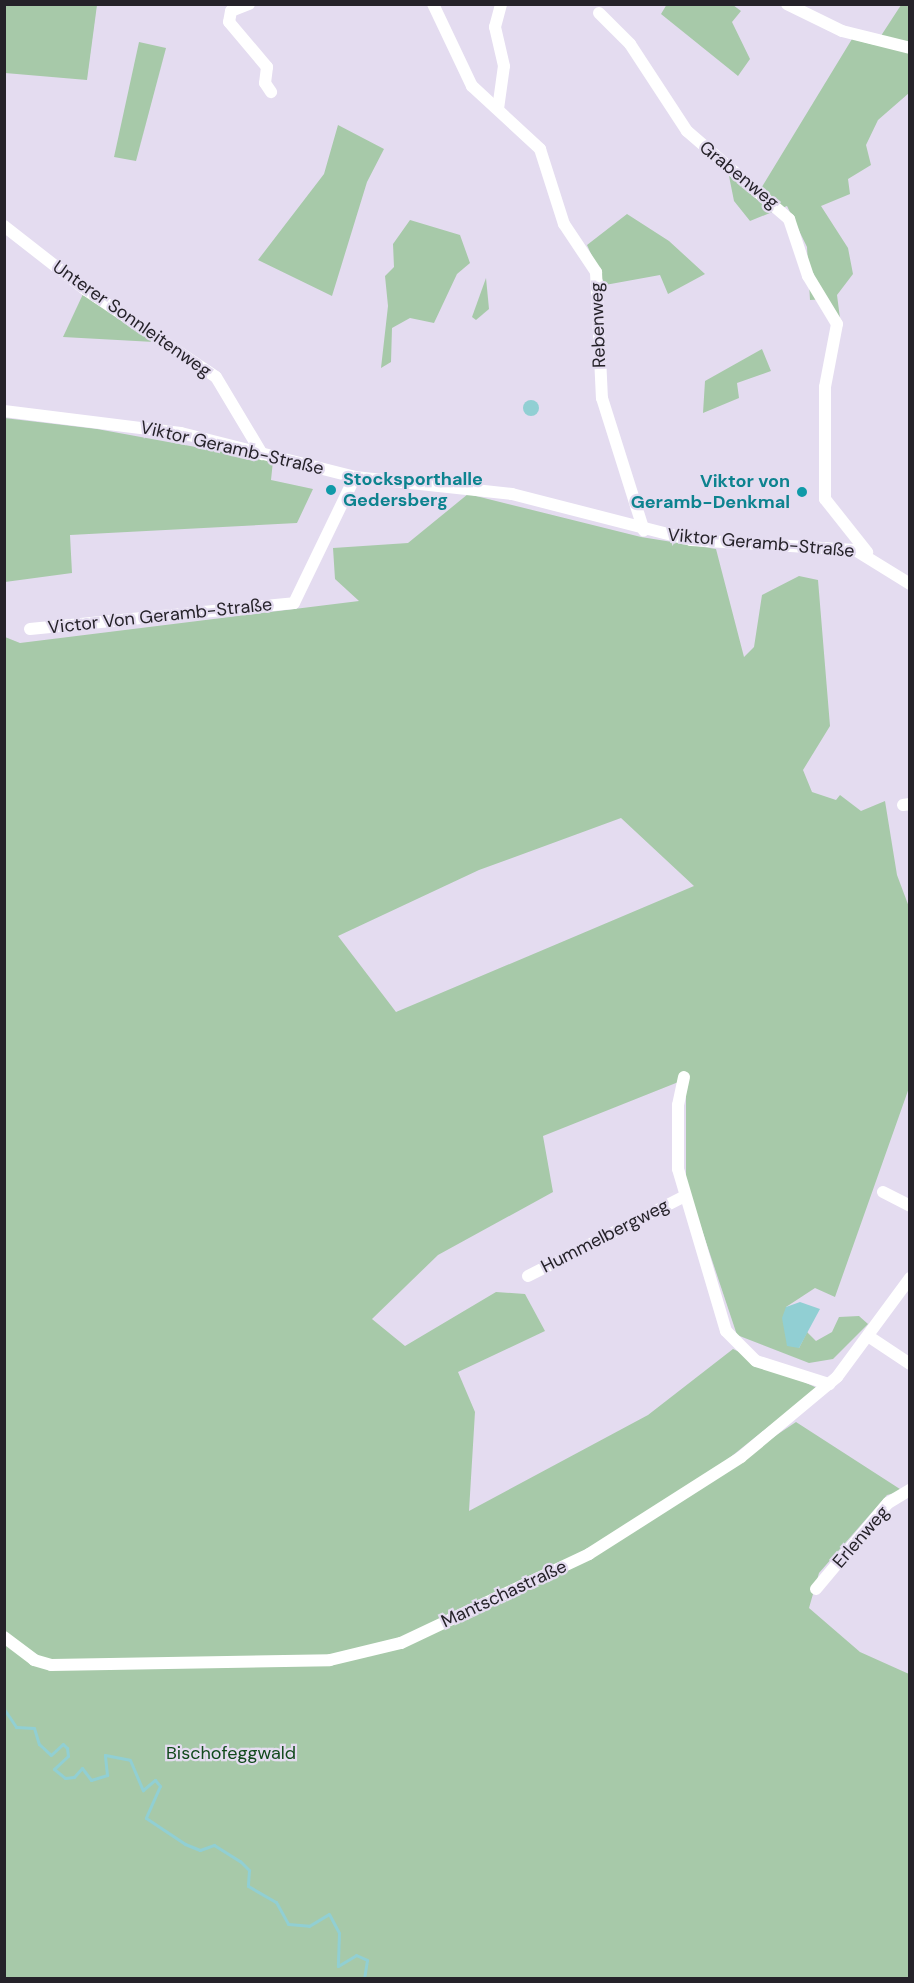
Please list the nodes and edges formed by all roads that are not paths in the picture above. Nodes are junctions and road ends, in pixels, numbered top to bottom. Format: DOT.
graph roads {
  1 [pos="249,4"];
  2 [pos="433,4"];
  3 [pos="501,4"];
  4 [pos="787,4"];
  5 [pos="599,13"];
  6 [pos="909,48"];
  7 [pos="271,92"];
  8 [pos="498,109"];
  9 [pos="4,226"];
  10 [pos="4,411"];
  11 [pos="262,454"];
  12 [pos="355,477"];
  13 [pos="644,531"];
  14 [pos="870,555"];
  15 [pos="908,581"];
  16 [pos="30,629"];
  17 [pos="684,1077"];
  18 [pos="883,1192"];
  19 [pos="683,1197"];
  20 [pos="909,1206"];
  21 [pos="528,1276"];
  22 [pos="909,1278"];
  23 [pos="871,1338"];
  24 [pos="909,1364"];
  25 [pos="829,1384"];
  26 [pos="909,1490"];
  27 [pos="816,1589"];
  28 [pos="4,1637"];
  1 -- 7 [label="street"];
  2 -- 8 [label="street, Rebenweg"];
  3 -- 8 [label="street"];
  4 -- 6 [label="street"];
  5 -- 14 [label="street, Grabenweg"];
  8 -- 13 [label="street, Rebenweg"];
  9 -- 11 [label="street, Unterer Sonnleitenweg"];
  10 -- 11 [label="street, Viktor Geramb-Straße"];
  11 -- 12 [label="street, Viktor Geramb-Straße"];
  12 -- 13 [label="street, Viktor Geramb-Straße"];
  12 -- 16 [label="street, Victor Von Geramb-Straße"];
  13 -- 14 [label="street, Viktor Geramb-Straße"];
  14 -- 15 [label="street, Viktor Geramb-Straße"];
  17 -- 19 [label="street, Hummelbergweg"];
  18 -- 20 [label="street"];
  19 -- 21 [label="street, Hummelbergweg"];
  19 -- 25 [label="street, Hummelbergweg"];
  22 -- 23 [label="street, Mantschastraße"];
  23 -- 24 [label="street"];
  23 -- 25 [label="street, Mantschastraße"];
  25 -- 28 [label="street, Mantschastraße"];
  26 -- 27 [label="street, Erlenweg"];
}
